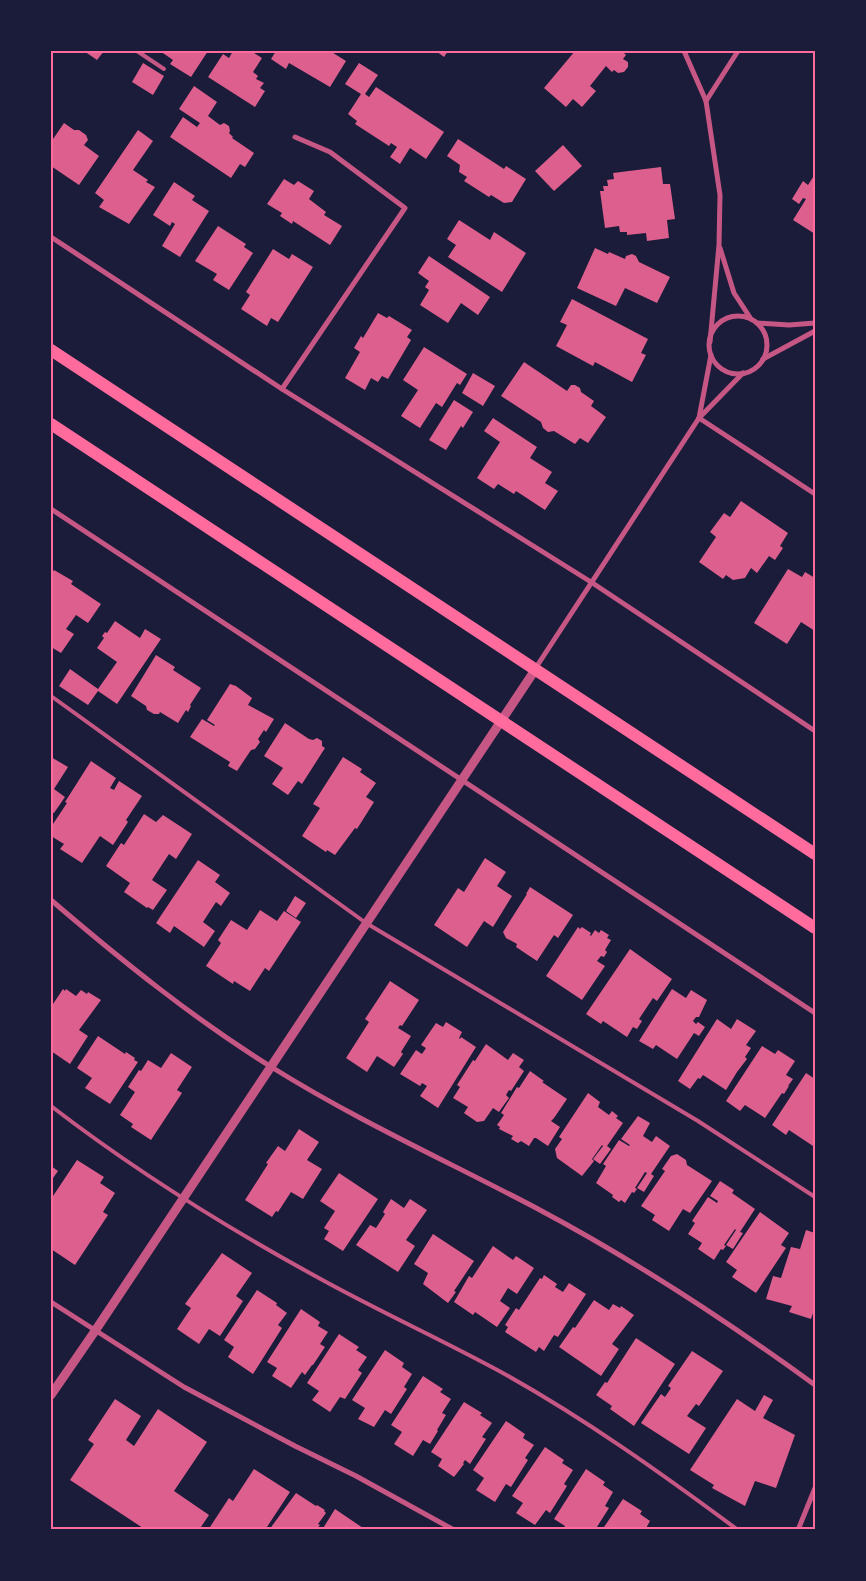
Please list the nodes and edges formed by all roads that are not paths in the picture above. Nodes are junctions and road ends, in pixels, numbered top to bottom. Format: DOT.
graph roads {
  1 [pos="137,51"];
  2 [pos="684,51"];
  3 [pos="738,51"];
  4 [pos="164,69"];
  5 [pos="706,101"];
  6 [pos="295,138"];
  7 [pos="51,237"];
  8 [pos="719,245"];
  9 [pos="751,319"];
  10 [pos="757,323"];
  11 [pos="815,323"];
  12 [pos="815,331"];
  13 [pos="710,342"];
  14 [pos="51,350"];
  15 [pos="711,355"];
  16 [pos="762,360"];
  17 [pos="743,373"];
  18 [pos="282,389"];
  19 [pos="699,418"];
  20 [pos="51,424"];
  21 [pos="815,494"];
  22 [pos="51,509"];
  23 [pos="592,582"];
  24 [pos="535,670"];
  25 [pos="51,696"];
  26 [pos="500,721"];
  27 [pos="815,731"];
  28 [pos="462,780"];
  29 [pos="815,854"];
  30 [pos="51,900"];
  31 [pos="366,923"];
  32 [pos="815,928"];
  33 [pos="815,1013"];
  34 [pos="271,1067"];
  35 [pos="51,1106"];
  36 [pos="815,1197"];
  37 [pos="184,1198"];
  38 [pos="51,1302"];
  39 [pos="95,1332"];
  40 [pos="815,1385"];
  41 [pos="51,1395"];
  42 [pos="815,1488"];
  43 [pos="454,1530"];
  44 [pos="738,1530"];
  45 [pos="798,1530"];
  1 -- 4 [label="lane"];
  2 -- 5 [label="street"];
  3 -- 5 [label="street"];
  5 -- 8 [label="street"];
  6 -- 18 [label="street"];
  7 -- 18 [label="street"];
  8 -- 9 [label="street"];
  8 -- 13 [label="street"];
  9 -- 10 [label="street"];
  9 -- 13 [label="street"];
  10 -- 11 [label="street"];
  10 -- 16 [label="street"];
  12 -- 16 [label="street"];
  13 -- 15 [label="street"];
  14 -- 24 [label="main road"];
  15 -- 17 [label="street"];
  15 -- 19 [label="street"];
  16 -- 17 [label="street"];
  17 -- 19 [label="street"];
  18 -- 23 [label="street"];
  19 -- 21 [label="street"];
  19 -- 23 [label="street"];
  20 -- 26 [label="main road"];
  22 -- 28 [label="street"];
  23 -- 24 [label="street"];
  23 -- 27 [label="street"];
  24 -- 26 [label="street"];
  24 -- 29 [label="main road"];
  25 -- 31 [label="lane"];
  26 -- 28 [label="street"];
  26 -- 32 [label="main road"];
  28 -- 31 [label="street"];
  28 -- 33 [label="street"];
  30 -- 34 [label="street"];
  31 -- 34 [label="street"];
  31 -- 36 [label="lane"];
  34 -- 37 [label="street"];
  34 -- 40 [label="street"];
  35 -- 37 [label="lane"];
  37 -- 39 [label="street"];
  37 -- 44 [label="lane"];
  38 -- 39 [label="street"];
  39 -- 41 [label="street"];
  39 -- 43 [label="street"];
  42 -- 45 [label="street"];
}
